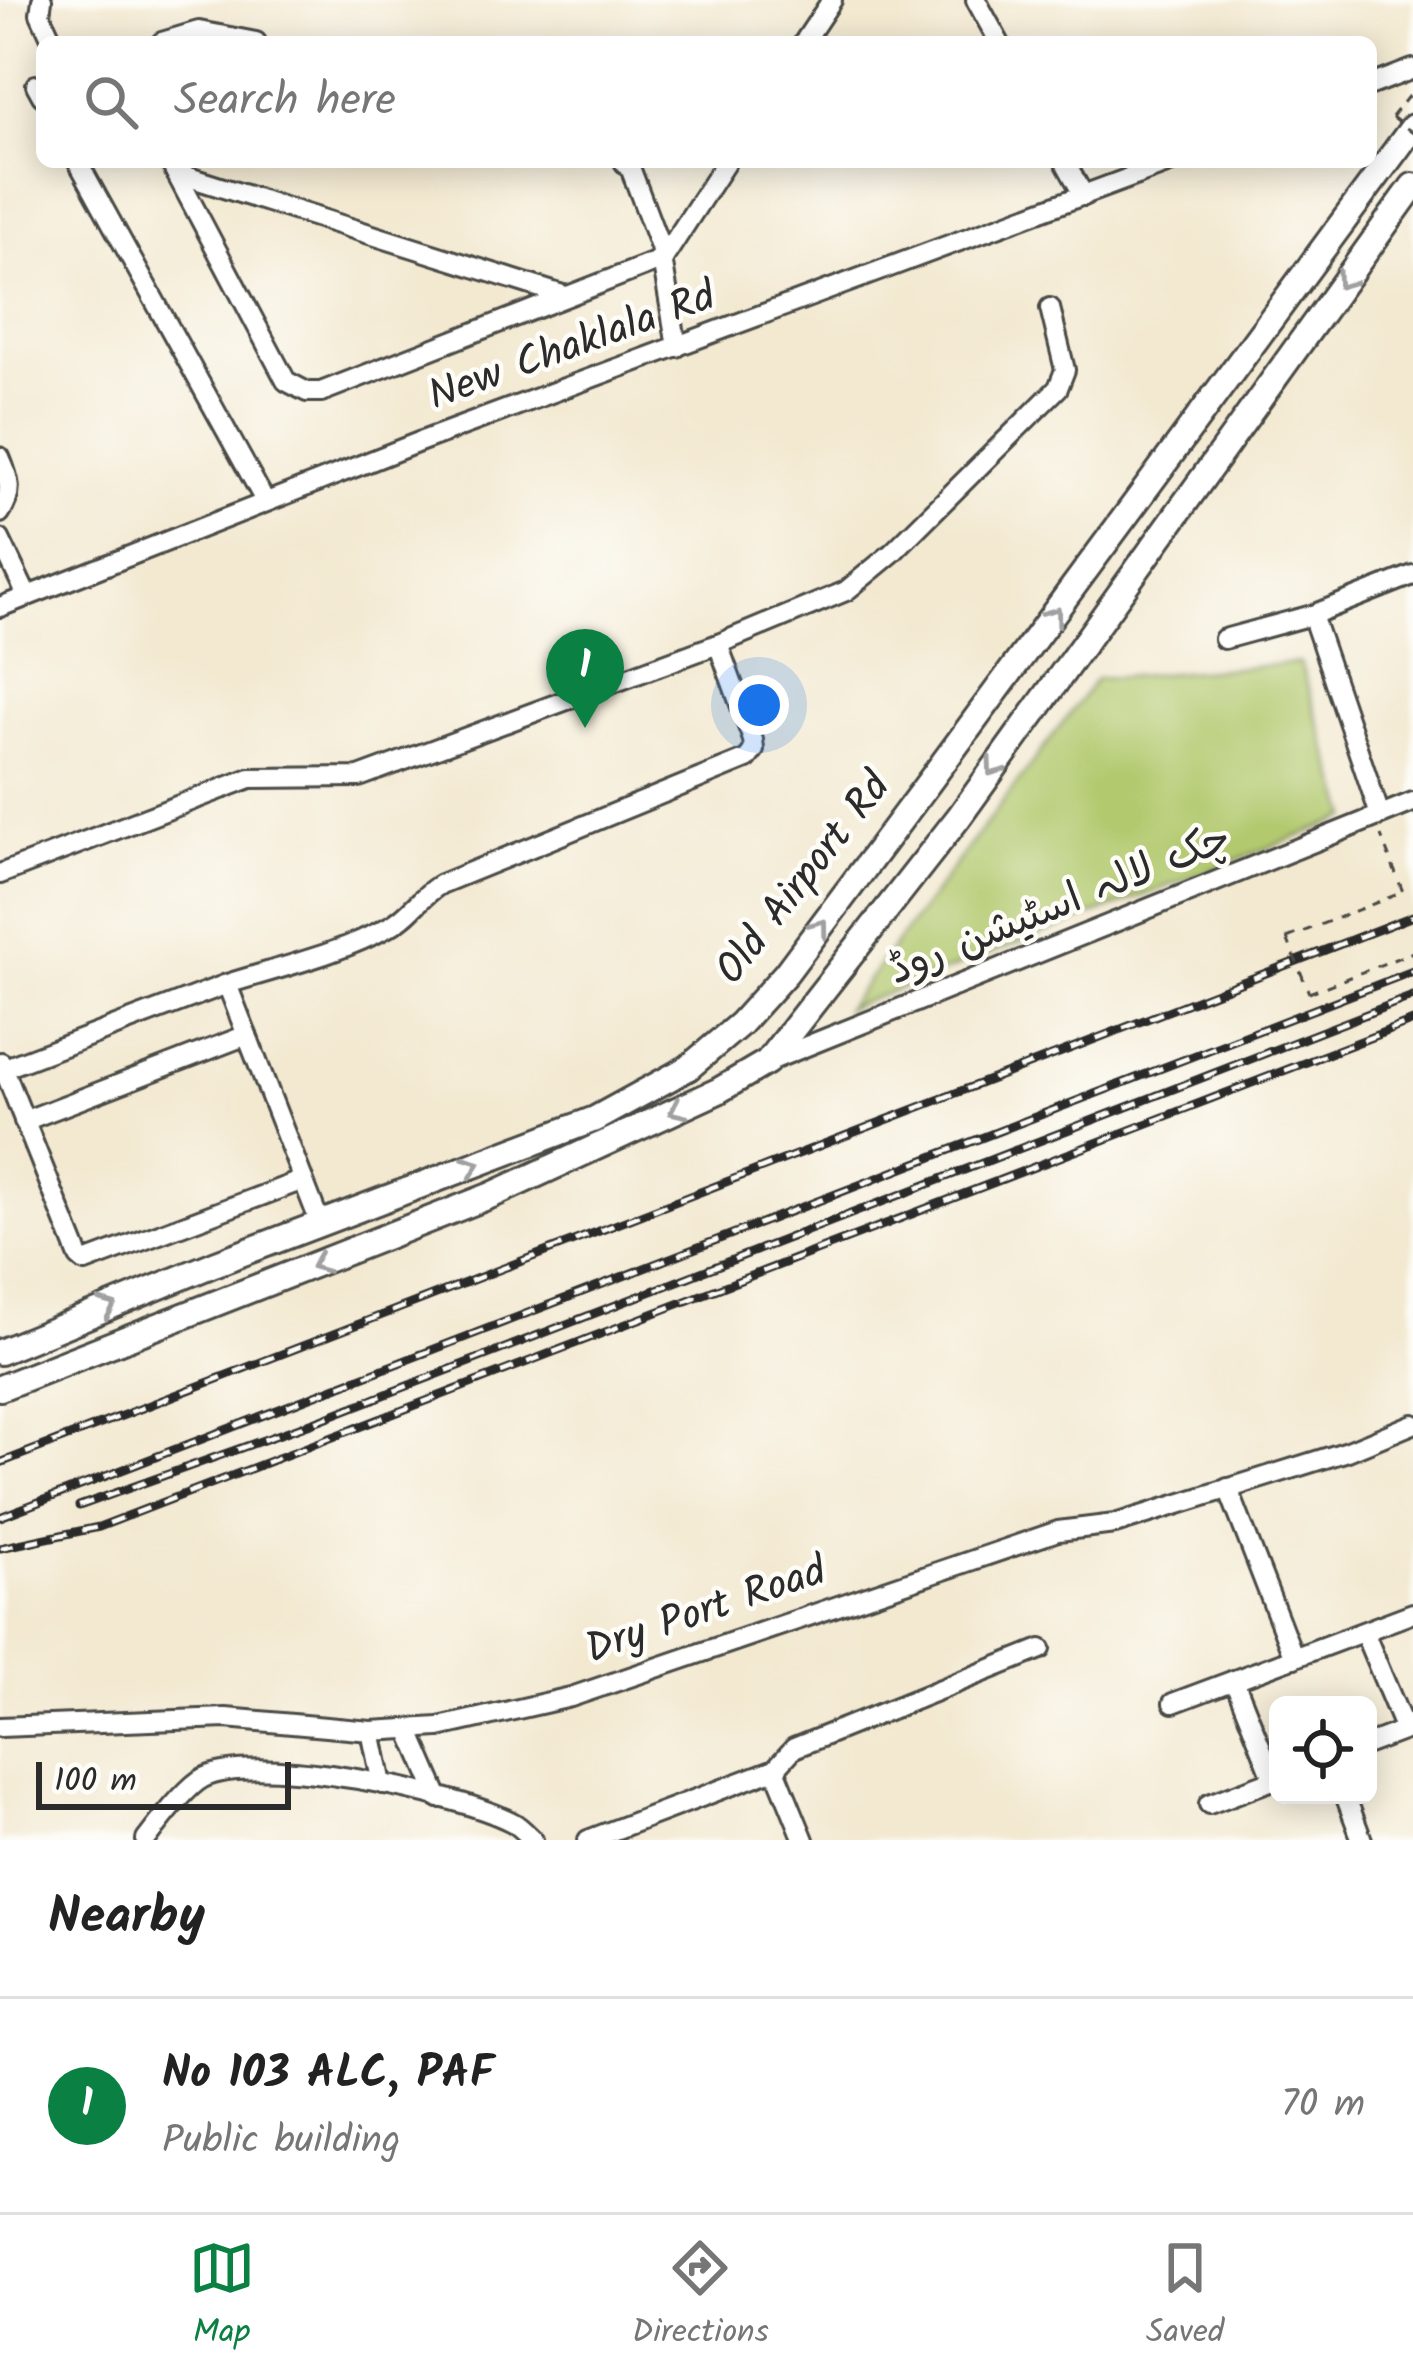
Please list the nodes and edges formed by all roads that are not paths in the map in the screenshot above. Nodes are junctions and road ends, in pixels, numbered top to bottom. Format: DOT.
graph roads {
  1 [pos="43,0"];
  2 [pos="832,0"];
  3 [pos="976,0"];
  4 [pos="50,36"];
  5 [pos="182,36"];
  6 [pos="225,36"];
  7 [pos="808,36"];
  8 [pos="996,36"];
  9 [pos="1413,69"];
  10 [pos="1377,83"];
  11 [pos="1406,126"];
  12 [pos="1377,167"];
  13 [pos="81,168"];
  14 [pos="173,168"];
  15 [pos="629,168"];
  16 [pos="722,168"];
  17 [pos="1068,168"];
  18 [pos="1156,168"];
  19 [pos="1371,175"];
  20 [pos="1410,189"];
  21 [pos="1084,196"];
  22 [pos="663,260"];
  23 [pos="567,297"];
  24 [pos="1050,308"];
  25 [pos="677,347"];
  26 [pos="0,457"];
  27 [pos="265,501"];
  28 [pos="0,513"];
  29 [pos="0,539"];
  30 [pos="1413,575"];
  31 [pos="27,596"];
  32 [pos="0,607"];
  33 [pos="1312,616"];
  34 [pos="1224,639"];
  35 [pos="718,644"];
  36 [pos="1413,802"];
  37 [pos="1377,817"];
  38 [pos="0,874"];
  39 [pos="786,973"];
  40 [pos="227,984"];
  41 [pos="810,1010"];
  42 [pos="247,1035"];
  43 [pos="767,1062"];
  44 [pos="1,1066"];
  45 [pos="688,1068"];
  46 [pos="718,1091"];
  47 [pos="24,1121"];
  48 [pos="303,1180"];
  49 [pos="320,1223"];
  50 [pos="0,1352"];
  51 [pos="0,1388"];
  52 [pos="1413,1424"];
  53 [pos="1228,1488"];
  54 [pos="1413,1613"];
  55 [pos="1364,1632"];
  56 [pos="1041,1649"];
  57 [pos="1294,1658"];
  58 [pos="1234,1680"];
  59 [pos="1173,1703"];
  60 [pos="0,1726"];
  61 [pos="1409,1728"];
  62 [pos="409,1729"];
  63 [pos="371,1731"];
  64 [pos="1377,1740"];
  65 [pos="1269,1762"];
  66 [pos="775,1769"];
  67 [pos="1269,1782"];
  68 [pos="382,1784"];
  69 [pos="439,1798"];
  70 [pos="1209,1804"];
  71 [pos="1348,1804"];
  72 [pos="146,1840"];
  73 [pos="533,1840"];
  74 [pos="589,1840"];
  75 [pos="804,1840"];
  76 [pos="1362,1840"];
  1 -- 4 [label="street"];
  2 -- 7 [label="street"];
  3 -- 8 [label="street"];
  5 -- 6 [label="street"];
  9 -- 10 [label="street"];
  11 -- 12 [label="main road, Old Airport Rd"];
  13 -- 27 [label="street"];
  14 -- 23 [label="street"];
  14 -- 23 [label="street"];
  15 -- 22 [label="street"];
  16 -- 22 [label="street"];
  17 -- 21 [label="street"];
  18 -- 21 [label="street, New Chaklala Rd"];
  39 -- 19 [label="main road, Old Airport Rd, one-way"];
  20 -- 41 [label="main road, Old Airport Rd, one-way"];
  21 -- 25 [label="street, New Chaklala Rd"];
  22 -- 23 [label="street"];
  22 -- 25 [label="street"];
  24 -- 35 [label="street"];
  25 -- 27 [label="street, New Chaklala Rd"];
  26 -- 28 [label="street"];
  27 -- 31 [label="street, New Chaklala Rd"];
  29 -- 31 [label="street"];
  30 -- 33 [label="street"];
  31 -- 32 [label="street, New Chaklala Rd"];
  33 -- 34 [label="street"];
  33 -- 37 [label="street"];
  35 -- 38 [label="street"];
  35 -- 40 [label="street"];
  36 -- 37 [label="street, چک لالہ اسٹیشن روڈ"];
  37 -- 43 [label="street, چک لالہ اسٹیشن روڈ"];
  39 -- 41 [label="main road"];
  39 -- 45 [label="main road, Old Airport Rd"];
  40 -- 42 [label="street"];
  40 -- 44 [label="street"];
  41 -- 43 [label="main road, Old Airport Rd"];
  42 -- 47 [label="street"];
  42 -- 48 [label="street"];
  43 -- 46 [label="main road, Old Airport Rd"];
  44 -- 47 [label="street"];
  45 -- 46 [label="main road"];
  49 -- 45 [label="main road, Old Airport Rd, one-way"];
  46 -- 51 [label="main road, Old Airport Rd, one-way"];
  47 -- 48 [label="street"];
  48 -- 49 [label="street"];
  50 -- 49 [label="main road, Old Airport Rd, one-way"];
  52 -- 53 [label="street, Dry Port Road"];
  53 -- 57 [label="street"];
  53 -- 62 [label="street, Dry Port Road"];
  54 -- 55 [label="street"];
  55 -- 57 [label="street"];
  55 -- 61 [label="street"];
  56 -- 66 [label="street"];
  57 -- 58 [label="street"];
  58 -- 59 [label="street"];
  58 -- 65 [label="street"];
  60 -- 63 [label="street, Dry Port Road"];
  61 -- 64 [label="street"];
  62 -- 63 [label="street, Dry Port Road"];
  62 -- 69 [label="street"];
  63 -- 68 [label="street"];
  66 -- 74 [label="street"];
  66 -- 75 [label="street"];
  67 -- 70 [label="street"];
  68 -- 69 [label="street"];
  68 -- 72 [label="street"];
  69 -- 73 [label="street"];
  71 -- 76 [label="street"];
}
